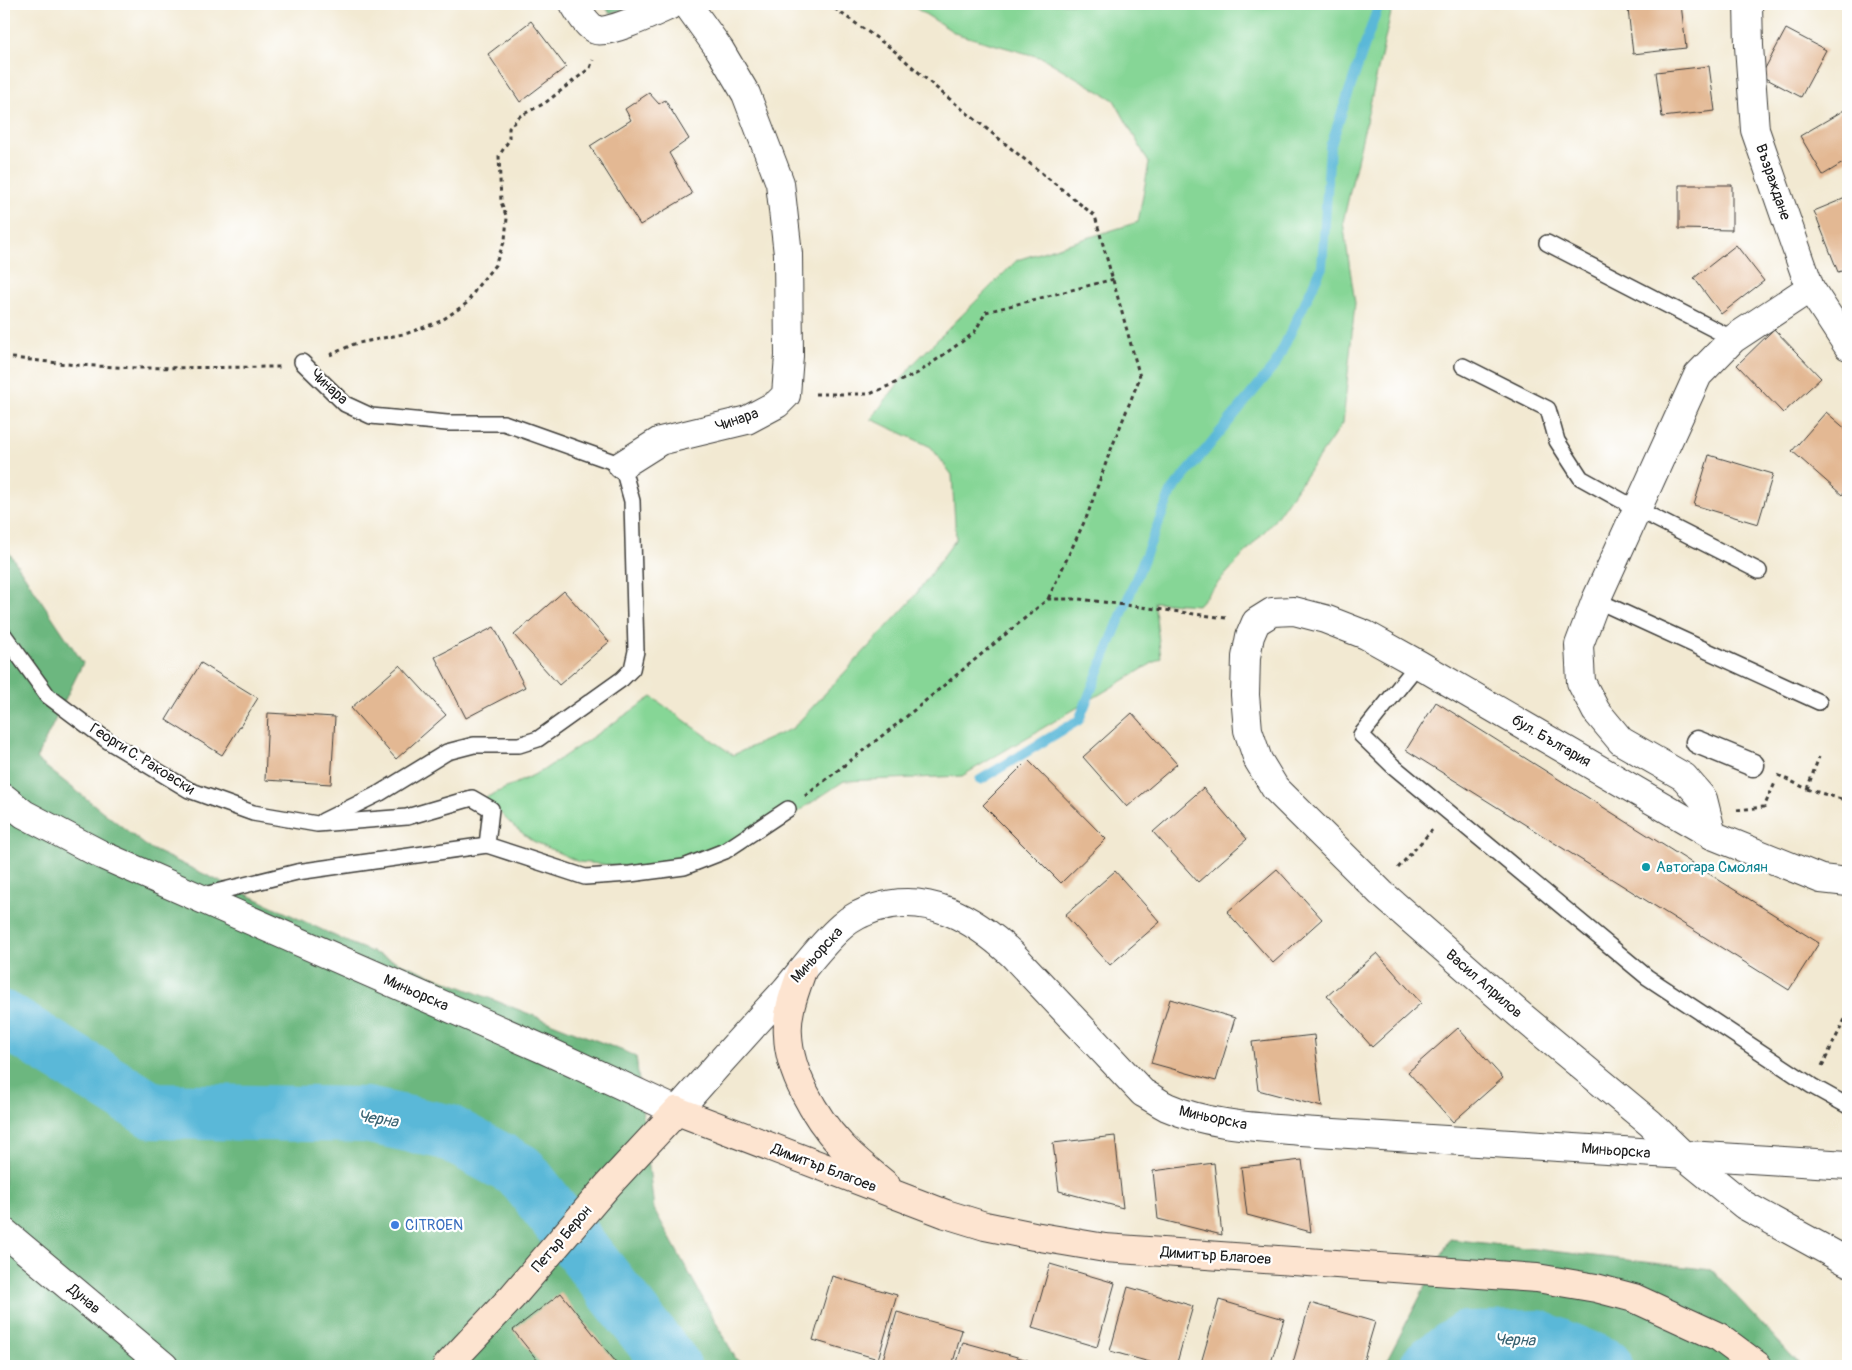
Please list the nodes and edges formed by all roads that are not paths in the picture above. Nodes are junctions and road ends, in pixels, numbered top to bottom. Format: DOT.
graph roads {
  1 [pos="574,4"];
  2 [pos="673,4"];
  3 [pos="688,4"];
  4 [pos="1748,4"];
  5 [pos="1547,243"];
  6 [pos="1810,288"];
  7 [pos="1733,339"];
  8 [pos="1848,346"];
  9 [pos="302,362"];
  10 [pos="1463,366"];
  11 [pos="622,465"];
  12 [pos="1637,510"];
  13 [pos="1759,571"];
  14 [pos="1596,600"];
  15 [pos="1256,622"];
  16 [pos="4,635"];
  17 [pos="1418,664"];
  18 [pos="1819,702"];
  19 [pos="1697,742"];
  20 [pos="1753,764"];
  21 [pos="4,798"];
  22 [pos="788,809"];
  23 [pos="317,824"];
  24 [pos="1712,835"];
  25 [pos="487,845"];
  26 [pos="1848,882"];
  27 [pos="196,897"];
  28 [pos="802,971"];
  29 [pos="1848,1106"];
  30 [pos="677,1110"];
  31 [pos="1684,1156"];
  32 [pos="1848,1165"];
  33 [pos="901,1197"];
  34 [pos="4,1232"];
  35 [pos="1848,1262"];
  36 [pos="164,1366"];
  37 [pos="447,1366"];
  38 [pos="1758,1366"];
  1 -- 2 [label="street"];
  3 -- 11 [label="street, Чинара"];
  4 -- 6 [label="street, Възраждане"];
  5 -- 7 [label="lane"];
  6 -- 7 [label="street"];
  6 -- 8 [label="street, Възраждане"];
  7 -- 12 [label="street"];
  9 -- 11 [label="lane, Чинара"];
  10 -- 12 [label="lane"];
  11 -- 23 [label="lane"];
  12 -- 13 [label="lane"];
  12 -- 14 [label="street"];
  14 -- 18 [label="lane"];
  14 -- 24 [label="street"];
  15 -- 17 [label="street, бул. България"];
  15 -- 31 [label="street, Васил Априлов"];
  16 -- 23 [label="lane, Георги С. Раковски"];
  17 -- 24 [label="street, бул. България"];
  17 -- 29 [label="lane"];
  19 -- 20 [label="street"];
  21 -- 27 [label="street, Миньорска"];
  22 -- 25 [label="lane"];
  23 -- 25 [label="lane, Георги С. Раковски"];
  24 -- 26 [label="street, бул. България"];
  25 -- 27 [label="lane"];
  27 -- 30 [label="street, Миньорска"];
  28 -- 30 [label="street, Миньорска"];
  28 -- 31 [label="street, Миньорска"];
  28 -- 33 [label="main road"];
  30 -- 33 [label="main road, Димитър Благоев"];
  30 -- 37 [label="main road, Петър Берон"];
  31 -- 32 [label="street, Миньорска"];
  31 -- 35 [label="street, Васил Априлов"];
  33 -- 38 [label="main road, Димитър Благоев"];
  34 -- 36 [label="street, Дунав"];
}
